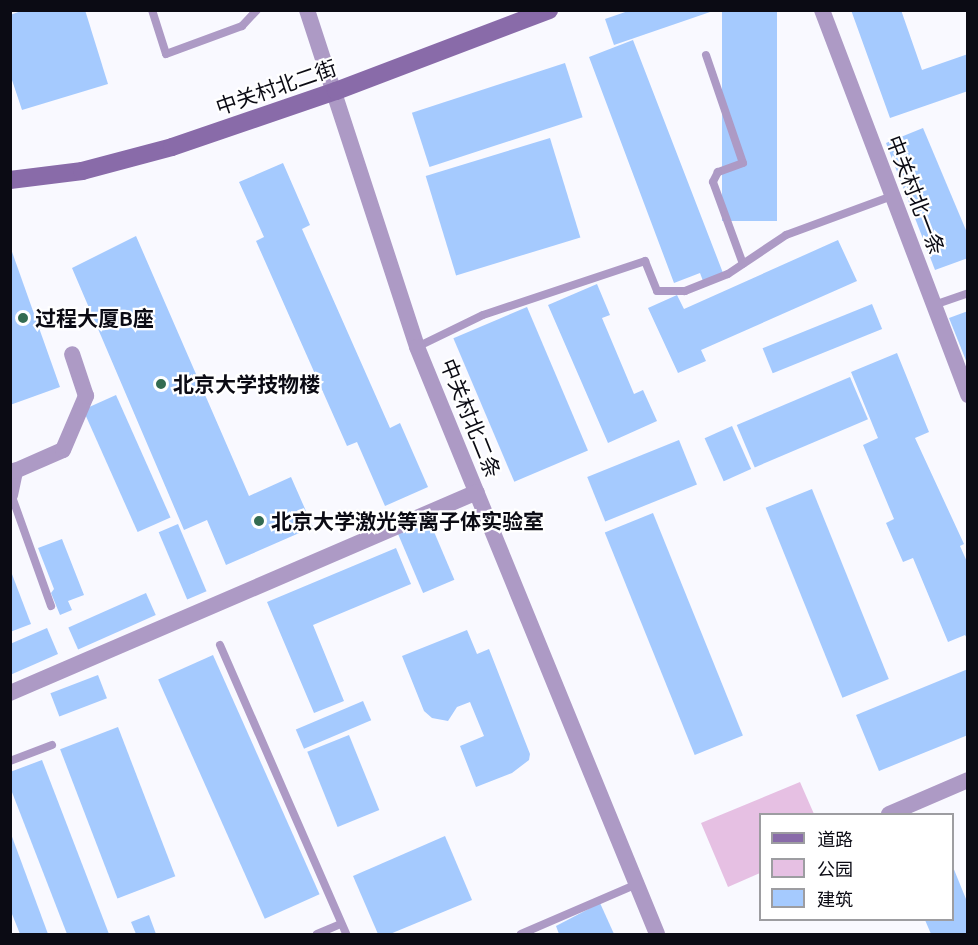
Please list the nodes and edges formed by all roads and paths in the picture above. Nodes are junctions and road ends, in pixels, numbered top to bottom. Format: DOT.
graph roads {
  1 [pos="152,10"];
  2 [pos="257,10"];
  3 [pos="307,10"];
  4 [pos="549,10"];
  5 [pos="822,10"];
  6 [pos="706,55"];
  7 [pos="336,91"];
  8 [pos="10,180"];
  9 [pos="892,196"];
  10 [pos="743,264"];
  11 [pos="968,293"];
  12 [pos="934,305"];
  13 [pos="417,347"];
  14 [pos="72,354"];
  15 [pos="968,395"];
  16 [pos="477,492"];
  17 [pos="11,494"];
  18 [pos="51,606"];
  19 [pos="220,645"];
  20 [pos="10,693"];
  21 [pos="52,745"];
  22 [pos="10,761"];
  23 [pos="968,780"];
  24 [pos="891,813"];
  25 [pos="636,884"];
  26 [pos="341,924"];
  27 [pos="317,934"];
  28 [pos="346,934"];
  29 [pos="520,934"];
  30 [pos="657,934"];
  1 -- 2 [label="lane"];
  3 -- 7 [label="street, 中关村北二条"];
  4 -- 7 [label="street, 中关村北二街"];
  5 -- 9 [label="street, 中关村北一条"];
  6 -- 10 [label="lane"];
  7 -- 8 [label="street, 中关村北二街"];
  7 -- 13 [label="street, 中关村北二条"];
  9 -- 10 [label="lane"];
  9 -- 12 [label="street, 中关村北一条"];
  10 -- 13 [label="lane"];
  11 -- 12 [label="lane"];
  12 -- 15 [label="street, 中关村北一条"];
  13 -- 16 [label="street, 中关村北二条"];
  14 -- 17 [label="street"];
  16 -- 20 [label="street"];
  16 -- 25 [label="street, 中关村北二条"];
  17 -- 18 [label="lane"];
  19 -- 26 [label="lane"];
  21 -- 22 [label="lane"];
  23 -- 24 [label="street"];
  25 -- 29 [label="lane"];
  25 -- 30 [label="street, 中关村北二条"];
  26 -- 27 [label="lane"];
  26 -- 28 [label="lane"];
}
